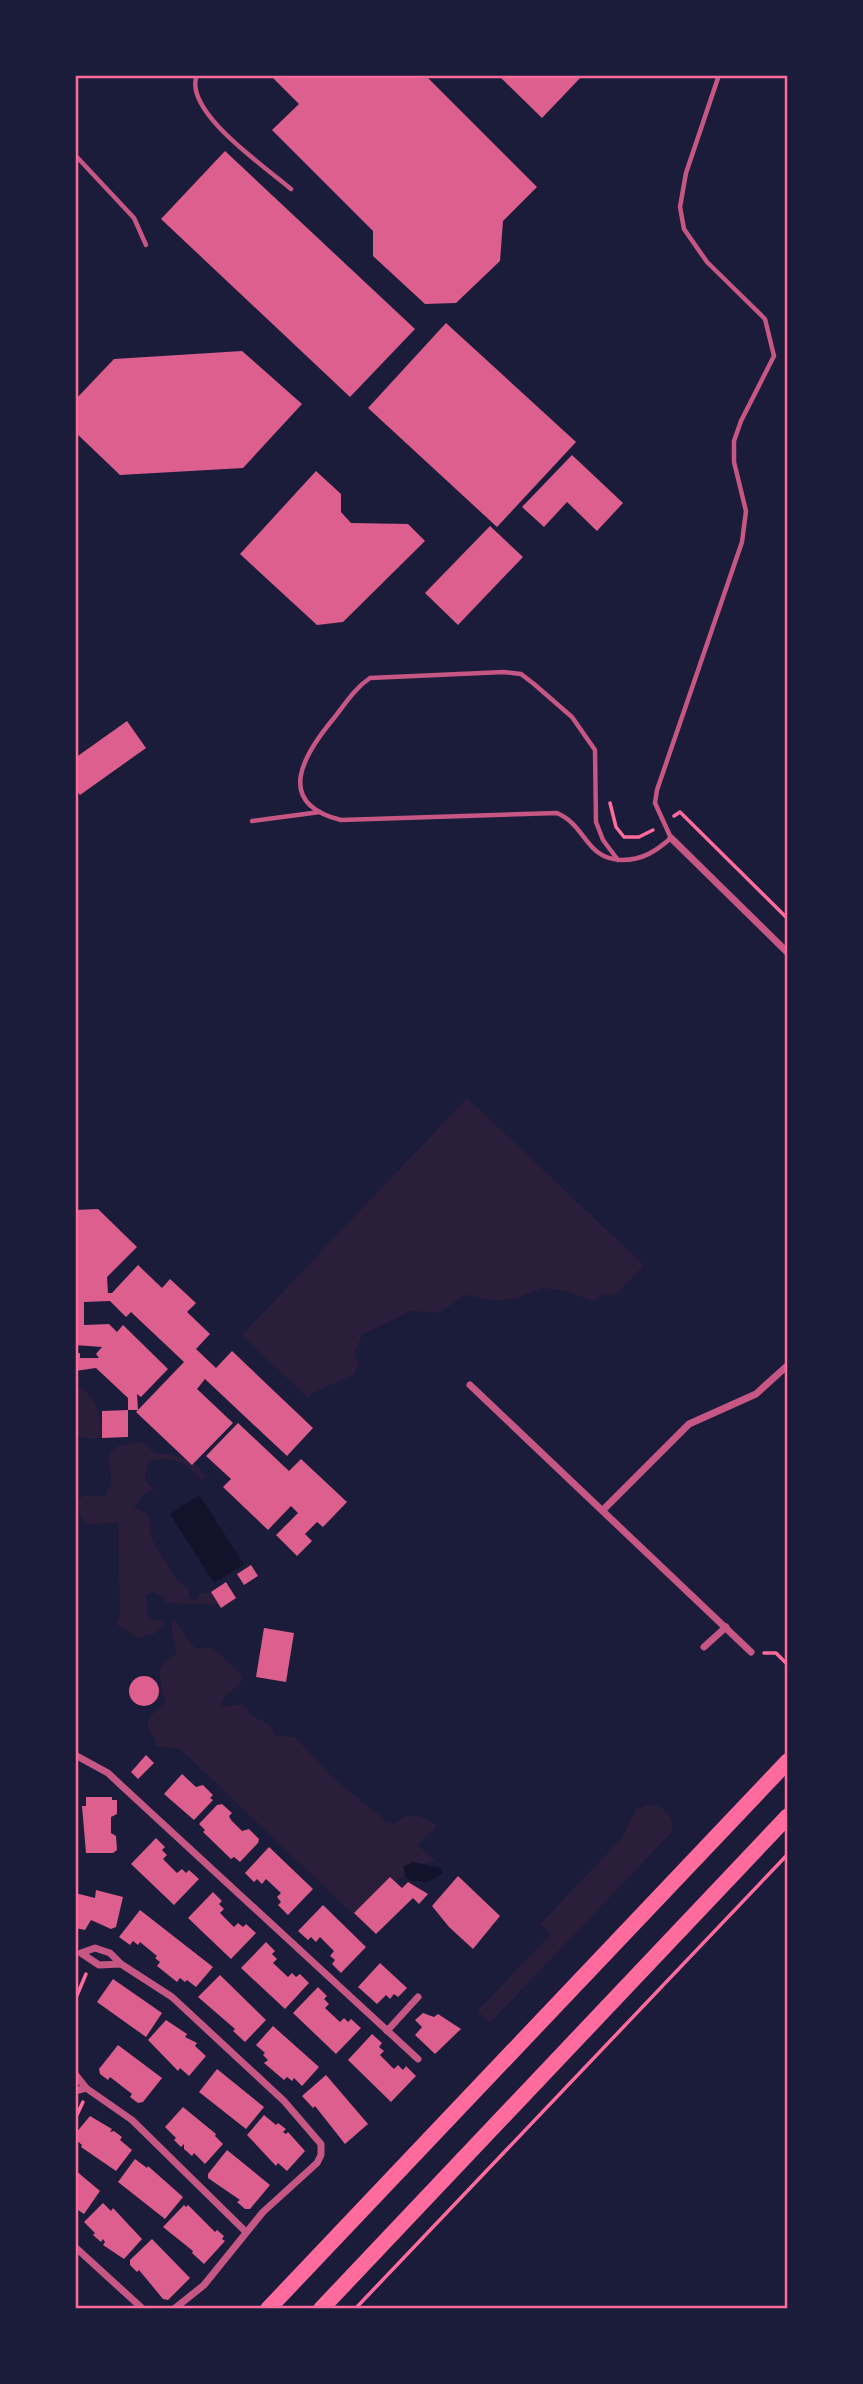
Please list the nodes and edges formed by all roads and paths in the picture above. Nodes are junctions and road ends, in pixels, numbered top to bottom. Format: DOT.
graph roads {
  1 [pos="197,75"];
  2 [pos="719,75"];
  3 [pos="75,155"];
  4 [pos="291,189"];
  5 [pos="146,245"];
  6 [pos="320,812"];
  7 [pos="252,821"];
  8 [pos="671,838"];
  9 [pos="618,860"];
  10 [pos="788,953"];
  11 [pos="788,1365"];
  12 [pos="470,1385"];
  13 [pos="603,1510"];
  14 [pos="726,1626"];
  15 [pos="705,1647"];
  16 [pos="751,1652"];
  17 [pos="788,1665"];
  18 [pos="75,1755"];
  19 [pos="788,1761"];
  20 [pos="788,1816"];
  21 [pos="788,1854"];
  22 [pos="81,1954"];
  23 [pos="121,1964"];
  24 [pos="418,1997"];
  25 [pos="75,2000"];
  26 [pos="387,2031"];
  27 [pos="418,2059"];
  28 [pos="75,2074"];
  29 [pos="86,2088"];
  30 [pos="75,2091"];
  31 [pos="246,2231"];
  32 [pos="75,2247"];
  33 [pos="143,2309"];
  34 [pos="174,2309"];
  35 [pos="268,2309"];
  36 [pos="321,2309"];
  37 [pos="355,2309"];
  1 -- 4 [label="lane"];
  2 -- 8 [label="lane"];
  3 -- 5 [label="lane"];
  6 -- 7 [label="lane"];
  6 -- 9 [label="lane"];
  6 -- 9 [label="lane"];
  8 -- 9 [label="lane"];
  8 -- 10 [label="street"];
  11 -- 13 [label="street"];
  12 -- 13 [label="street"];
  13 -- 14 [label="street"];
  14 -- 15 [label="street"];
  14 -- 16 [label="street"];
  16 -- 17 [label="path"];
  18 -- 26 [label="street"];
  19 -- 35 [label="main road"];
  20 -- 36 [label="main road"];
  21 -- 37 [label="path"];
  22 -- 23 [label="street"];
  22 -- 23 [label="street"];
  22 -- 25 [label="path"];
  23 -- 31 [label="street"];
  24 -- 26 [label="street"];
  26 -- 27 [label="street"];
  28 -- 29 [label="street"];
  29 -- 30 [label="street"];
  29 -- 31 [label="street"];
  31 -- 34 [label="street"];
  32 -- 33 [label="street"];
}
